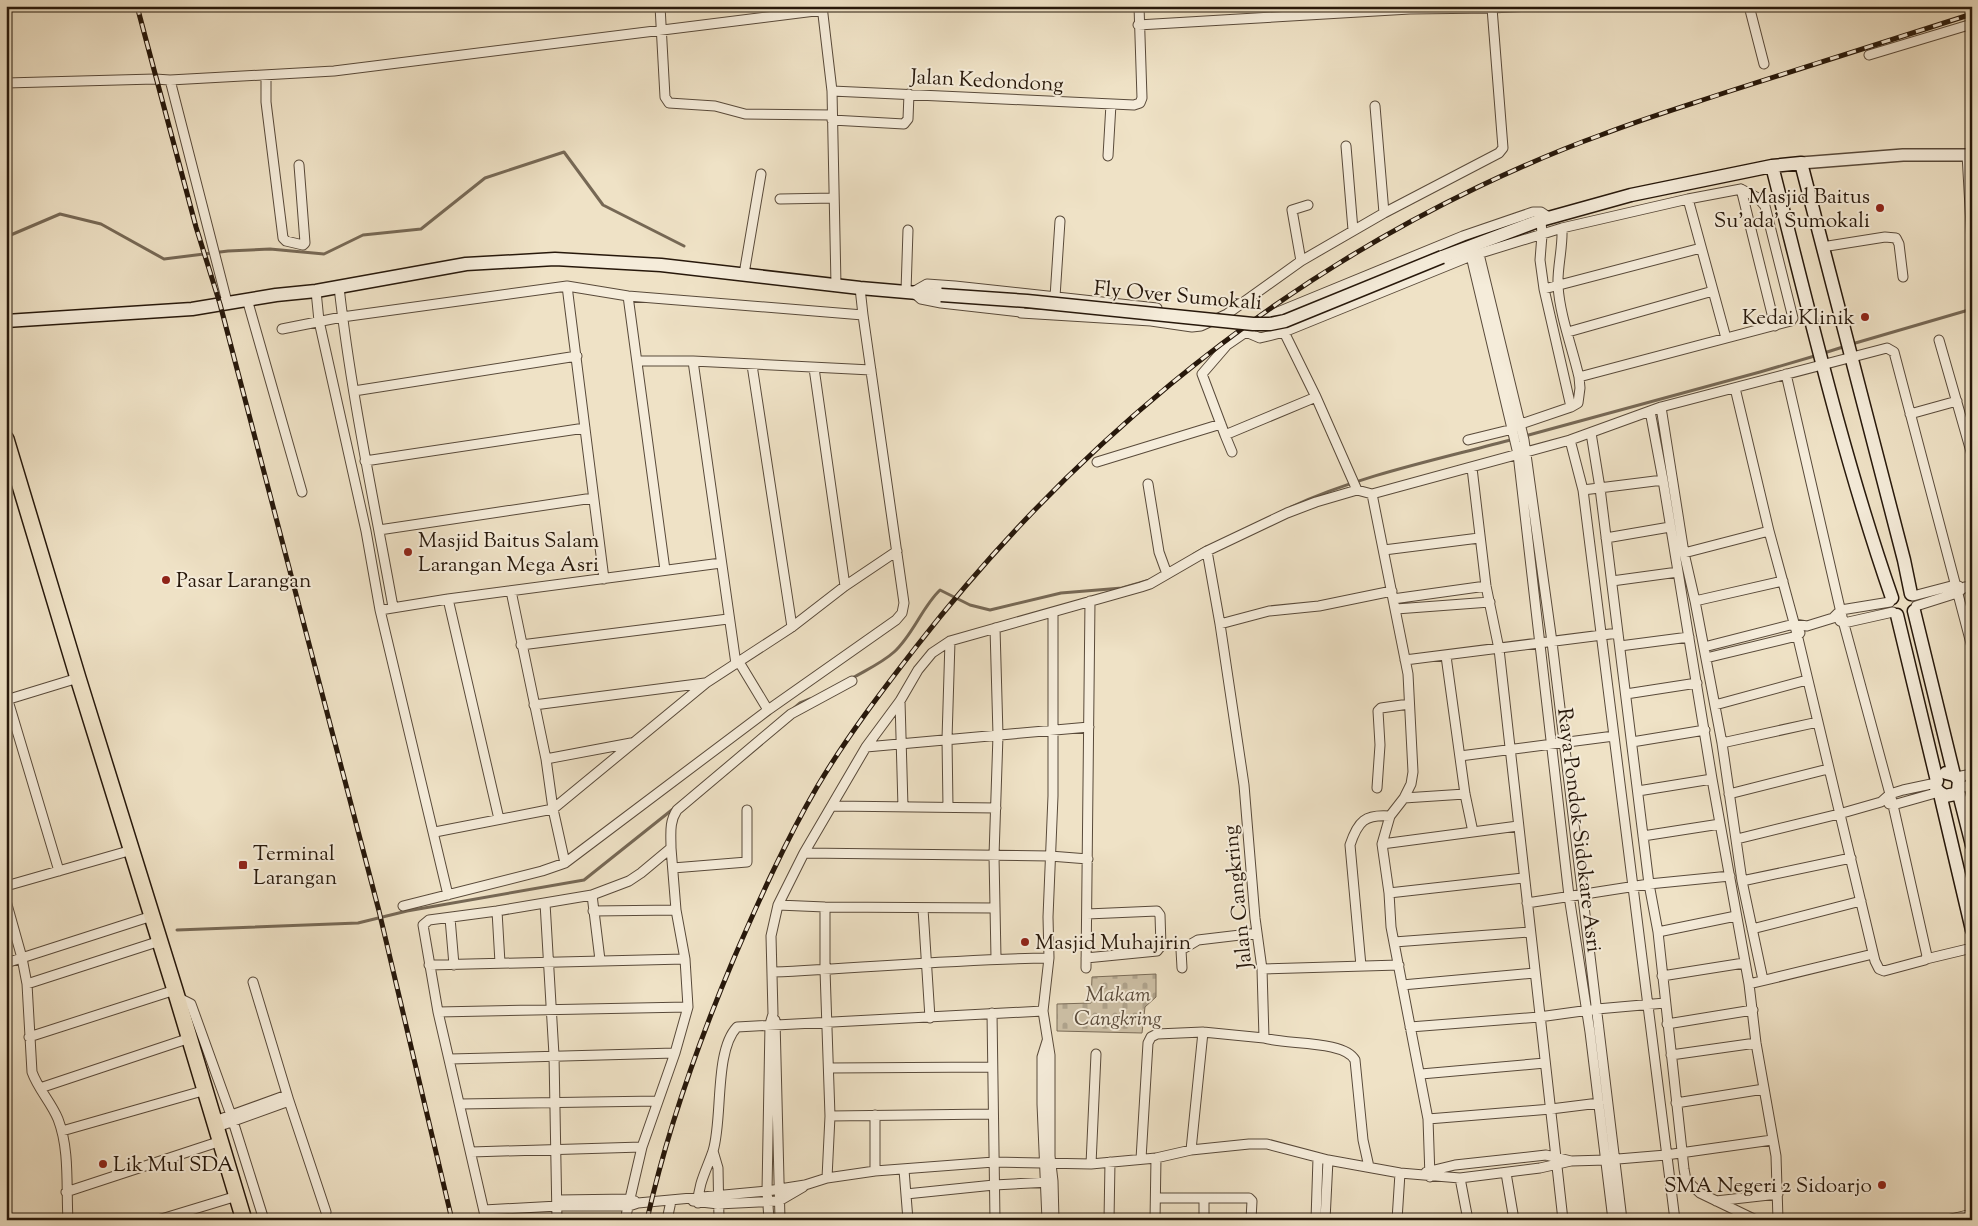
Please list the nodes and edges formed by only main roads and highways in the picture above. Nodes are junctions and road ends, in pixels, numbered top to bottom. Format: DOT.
graph roads {
  1 [pos="1772,166"];
  2 [pos="6,321"];
  3 [pos="6,439"];
  4 [pos="12,477"];
  5 [pos="1913,602"];
  6 [pos="1893,607"];
  7 [pos="1957,782"];
  8 [pos="1938,788"];
  9 [pos="1972,846"];
  10 [pos="1972,930"];
  11 [pos="244,1220"];
  1 -- 2 [label="main road, Fly Over Sumokali, bridge"];
  1 -- 5 [label="main road, Fly Over Sumokali"];
  1 -- 6 [label="main road"];
  3 -- 4 [label="highway"];
  4 -- 11 [label="highway"];
  5 -- 6 [label="main road"];
  5 -- 6 [label="main road"];
  5 -- 7 [label="main road"];
  6 -- 8 [label="main road"];
  7 -- 8 [label="main road"];
  7 -- 8 [label="main road"];
  7 -- 9 [label="main road"];
  8 -- 10 [label="main road"];
}
